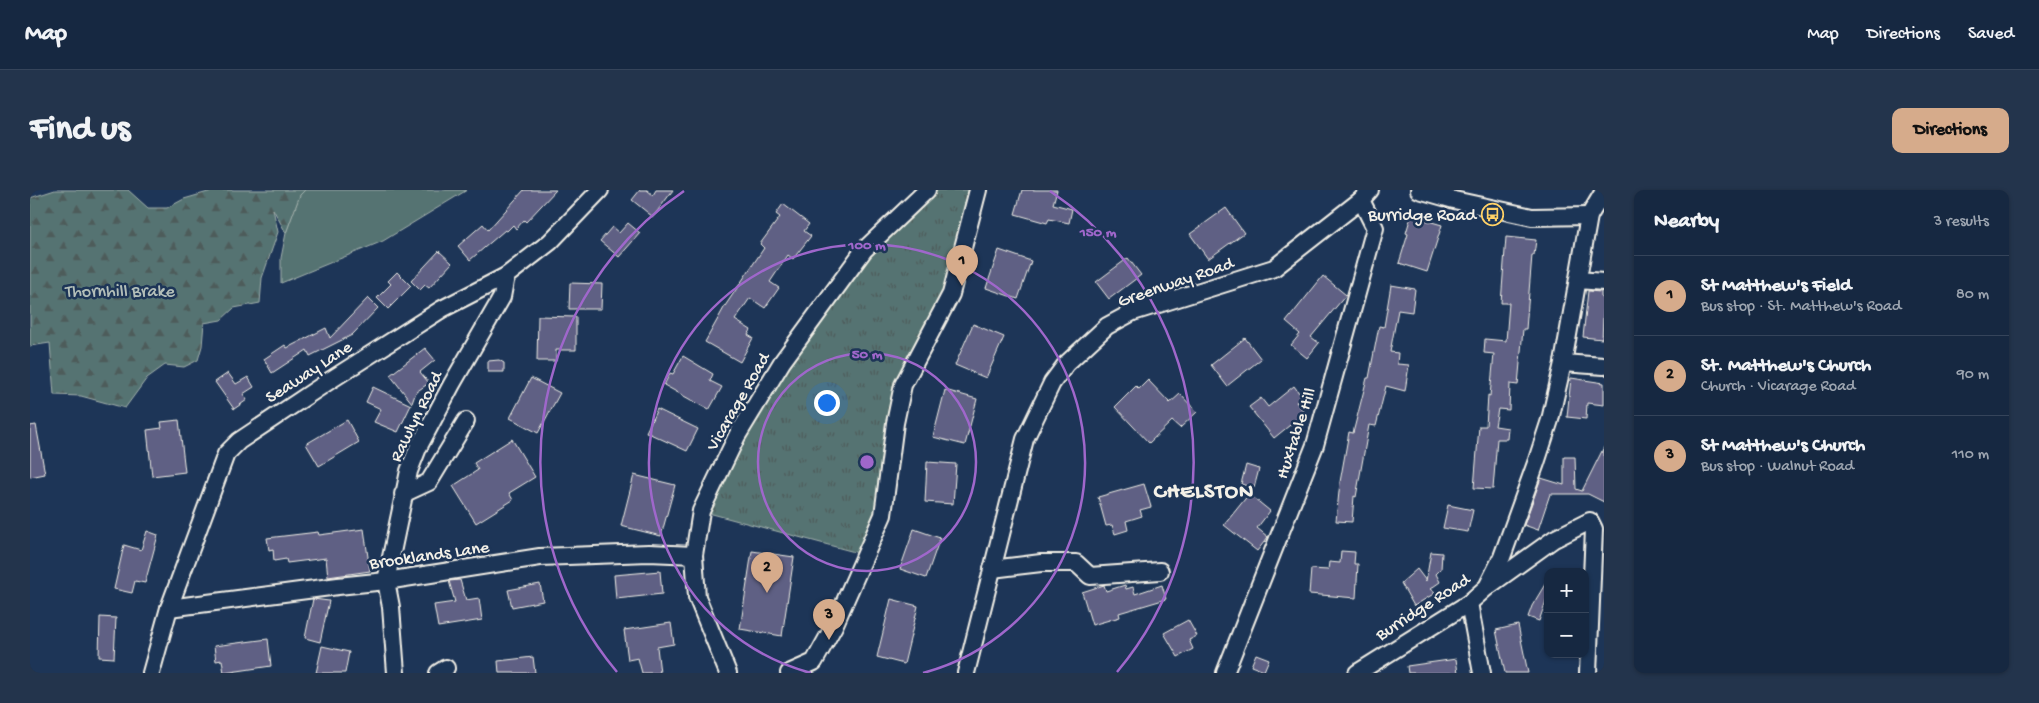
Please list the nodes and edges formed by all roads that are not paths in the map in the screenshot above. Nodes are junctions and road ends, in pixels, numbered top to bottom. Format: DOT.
graph roads {
  1 [pos="600,190"];
  2 [pos="927,190"];
  3 [pos="978,190"];
  4 [pos="1419,190"];
  5 [pos="1604,191"];
  6 [pos="1366,195"];
  7 [pos="1589,216"];
  8 [pos="506,276"];
  9 [pos="1578,280"];
  10 [pos="1604,282"];
  11 [pos="1563,363"];
  12 [pos="1604,366"];
  13 [pos="466,422"];
  14 [pos="403,494"];
  15 [pos="694,555"];
  16 [pos="992,569"];
  17 [pos="1160,571"];
  18 [pos="386,581"];
  19 [pos="1487,587"];
  20 [pos="1469,603"];
  21 [pos="170,608"];
  22 [pos="815,669"];
  23 [pos="151,673"];
  24 [pos="396,673"];
  25 [pos="728,673"];
  26 [pos="788,673"];
  27 [pos="966,673"];
  28 [pos="1224,673"];
  29 [pos="1357,673"];
  30 [pos="1482,673"];
  31 [pos="1588,673"];
  1 -- 8 [label="street, Seaway Lane"];
  2 -- 15 [label="street, Vicarage Road"];
  3 -- 22 [label="street"];
  4 -- 7 [label="street"];
  5 -- 7 [label="street, Burridge Road"];
  6 -- 16 [label="street, Greenway Road"];
  6 -- 28 [label="street, Huxtable Hill"];
  7 -- 9 [label="street, Burridge Road"];
  8 -- 14 [label="street, Rawlyn Road"];
  8 -- 21 [label="street, Seaway Lane"];
  9 -- 10 [label="street"];
  9 -- 11 [label="street, Burridge Road"];
  11 -- 12 [label="street"];
  11 -- 19 [label="street, Burridge Road"];
  13 -- 14 [label="street"];
  14 -- 18 [label="street, Rawlyn Road"];
  15 -- 18 [label="street, Brooklands Lane"];
  15 -- 25 [label="street, Vicarage Road"];
  16 -- 17 [label="street"];
  16 -- 27 [label="street, Greenway Road"];
  18 -- 21 [label="street, Brooklands Lane"];
  18 -- 24 [label="street, Rawlyn Road"];
  19 -- 20 [label="street, Burridge Road"];
  19 -- 31 [label="street"];
  20 -- 29 [label="street, Burridge Road"];
  20 -- 30 [label="street"];
  21 -- 23 [label="street, Seaway Lane"];
  22 -- 26 [label="street"];
}
